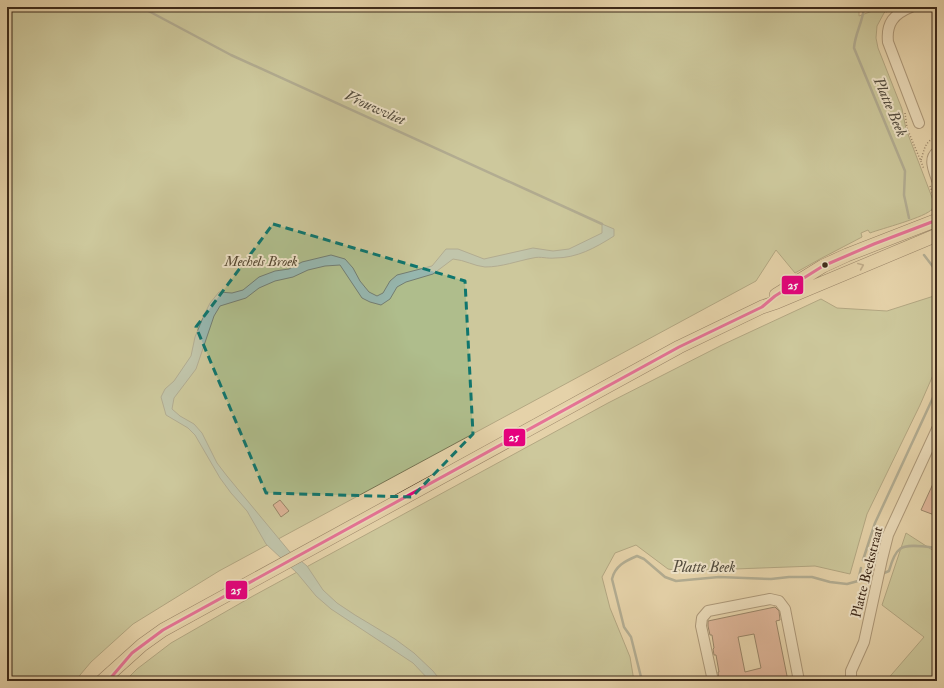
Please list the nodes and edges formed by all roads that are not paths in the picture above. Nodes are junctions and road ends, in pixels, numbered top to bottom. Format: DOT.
graph roads {
  1 [pos="911,7"];
  2 [pos="919,123"];
  3 [pos="937,152"];
  4 [pos="937,180"];
  5 [pos="935,216"];
  6 [pos="937,235"];
  7 [pos="762,307"];
  8 [pos="937,429"];
  9 [pos="132,653"];
  10 [pos="102,681"];
  11 [pos="108,681"];
  12 [pos="712,681"];
  13 [pos="799,681"];
  14 [pos="851,681"];
  1 -- 2 [label="street"];
  3 -- 4 [label="street"];
  5 -- 7 [label="main road"];
  7 -- 6 [label="main road, one-way"];
  7 -- 9 [label="main road"];
  8 -- 14 [label="street, Platte Beekstraat"];
  9 -- 10 [label="main road"];
  9 -- 11 [label="main road"];
  12 -- 13 [label="street"];
}
